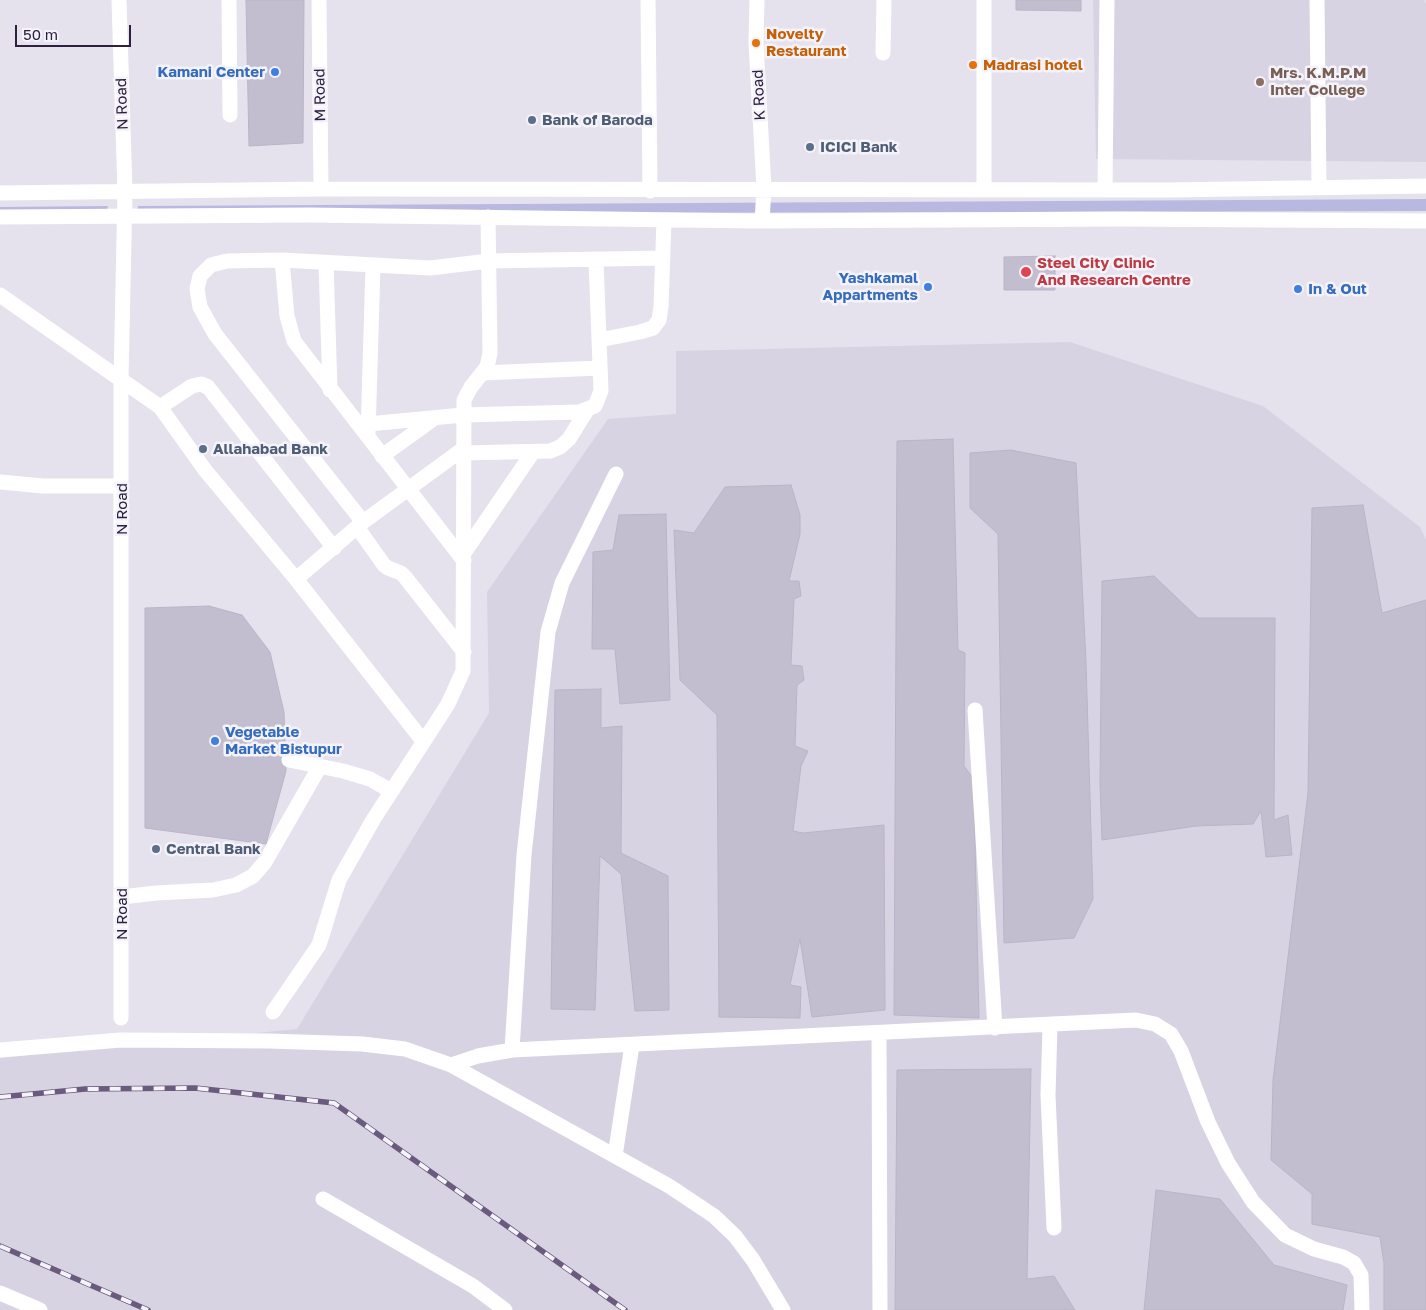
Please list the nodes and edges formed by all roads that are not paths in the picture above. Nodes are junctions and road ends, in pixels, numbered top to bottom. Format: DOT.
graph roads {
  1 [pos="119,0"];
  2 [pos="229,0"];
  3 [pos="319,0"];
  4 [pos="648,0"];
  5 [pos="757,0"];
  6 [pos="884,0"];
  7 [pos="984,0"];
  8 [pos="1107,0"];
  9 [pos="1317,0"];
  10 [pos="883,53"];
  11 [pos="230,116"];
  12 [pos="1426,186"];
  13 [pos="1319,188"];
  14 [pos="321,189"];
  15 [pos="764,189"];
  16 [pos="984,190"];
  17 [pos="1105,190"];
  18 [pos="650,191"];
  19 [pos="125,192"];
  20 [pos="0,193"];
  21 [pos="0,217"];
  22 [pos="125,217"];
  23 [pos="488,217"];
  24 [pos="664,220"];
  25 [pos="762,221"];
  26 [pos="1426,221"];
  27 [pos="662,258"];
  28 [pos="282,260"];
  29 [pos="596,260"];
  30 [pos="489,261"];
  31 [pos="326,263"];
  32 [pos="373,266"];
  33 [pos="0,295"];
  34 [pos="599,340"];
  35 [pos="600,368"];
  36 [pos="482,373"];
  37 [pos="121,380"];
  38 [pos="330,390"];
  39 [pos="160,407"];
  40 [pos="587,410"];
  41 [pos="463,415"];
  42 [pos="433,419"];
  43 [pos="368,431"];
  44 [pos="463,451"];
  45 [pos="533,452"];
  46 [pos="382,456"];
  47 [pos="616,474"];
  48 [pos="0,482"];
  49 [pos="122,486"];
  50 [pos="408,488"];
  51 [pos="360,525"];
  52 [pos="334,548"];
  53 [pos="464,557"];
  54 [pos="296,579"];
  55 [pos="464,652"];
  56 [pos="975,710"];
  57 [pos="423,742"];
  58 [pos="288,760"];
  59 [pos="320,766"];
  60 [pos="391,791"];
  61 [pos="122,897"];
  62 [pos="273,1012"];
  63 [pos="121,1018"];
  64 [pos="1050,1025"];
  65 [pos="995,1028"];
  66 [pos="879,1033"];
  67 [pos="632,1045"];
  68 [pos="0,1050"];
  69 [pos="512,1050"];
  70 [pos="451,1065"];
  71 [pos="615,1156"];
  72 [pos="323,1198"];
  73 [pos="1054,1228"];
  74 [pos="0,1293"];
  75 [pos="40,1310"];
  76 [pos="505,1310"];
  77 [pos="783,1310"];
  78 [pos="880,1310"];
  79 [pos="1362,1310"];
  1 -- 19 [label="street, N Road"];
  2 -- 11 [label="street"];
  3 -- 14 [label="street, M Road"];
  4 -- 18 [label="street"];
  5 -- 15 [label="street, K Road"];
  6 -- 10 [label="street"];
  7 -- 16 [label="street"];
  8 -- 17 [label="street"];
  9 -- 13 [label="street"];
  12 -- 13 [label="street"];
  13 -- 17 [label="street"];
  14 -- 18 [label="street"];
  14 -- 19 [label="street"];
  15 -- 16 [label="street"];
  15 -- 18 [label="street"];
  15 -- 25 [label="street, K Road"];
  16 -- 17 [label="street"];
  19 -- 20 [label="street"];
  19 -- 22 [label="street, N Road"];
  21 -- 22 [label="street"];
  22 -- 23 [label="street"];
  22 -- 37 [label="street, N Road"];
  23 -- 24 [label="street"];
  23 -- 30 [label="street"];
  24 -- 25 [label="street"];
  24 -- 27 [label="street"];
  25 -- 26 [label="street"];
  27 -- 29 [label="street"];
  27 -- 34 [label="street"];
  28 -- 31 [label="street"];
  28 -- 38 [label="street"];
  28 -- 51 [label="street"];
  29 -- 30 [label="street"];
  29 -- 34 [label="street"];
  30 -- 32 [label="street"];
  30 -- 36 [label="street"];
  31 -- 32 [label="street"];
  31 -- 38 [label="street"];
  32 -- 43 [label="street"];
  33 -- 37 [label="street"];
  34 -- 35 [label="street"];
  35 -- 36 [label="street"];
  35 -- 40 [label="street"];
  36 -- 41 [label="street"];
  37 -- 39 [label="street"];
  37 -- 49 [label="street, N Road"];
  38 -- 43 [label="street"];
  39 -- 52 [label="street"];
  39 -- 54 [label="street"];
  40 -- 41 [label="street"];
  40 -- 45 [label="street"];
  41 -- 42 [label="street"];
  41 -- 44 [label="street"];
  42 -- 43 [label="street"];
  42 -- 46 [label="street"];
  43 -- 46 [label="street"];
  44 -- 45 [label="street"];
  44 -- 50 [label="street"];
  44 -- 53 [label="street"];
  45 -- 53 [label="street"];
  46 -- 50 [label="street"];
  47 -- 69 [label="street"];
  48 -- 49 [label="street"];
  49 -- 61 [label="street, N Road"];
  50 -- 51 [label="street"];
  50 -- 53 [label="street"];
  51 -- 52 [label="street"];
  51 -- 55 [label="street"];
  52 -- 54 [label="street"];
  53 -- 55 [label="street"];
  54 -- 57 [label="street"];
  55 -- 57 [label="street"];
  56 -- 65 [label="street"];
  57 -- 60 [label="street"];
  58 -- 59 [label="street"];
  59 -- 60 [label="street"];
  59 -- 61 [label="street"];
  60 -- 62 [label="street"];
  61 -- 63 [label="street, N Road"];
  64 -- 65 [label="street"];
  64 -- 73 [label="street"];
  64 -- 79 [label="street"];
  65 -- 66 [label="street"];
  66 -- 67 [label="street"];
  66 -- 78 [label="street"];
  67 -- 69 [label="street"];
  67 -- 71 [label="street"];
  68 -- 70 [label="street"];
  69 -- 70 [label="street"];
  70 -- 71 [label="street"];
  71 -- 77 [label="street"];
  72 -- 76 [label="street"];
  74 -- 75 [label="street"];
}
